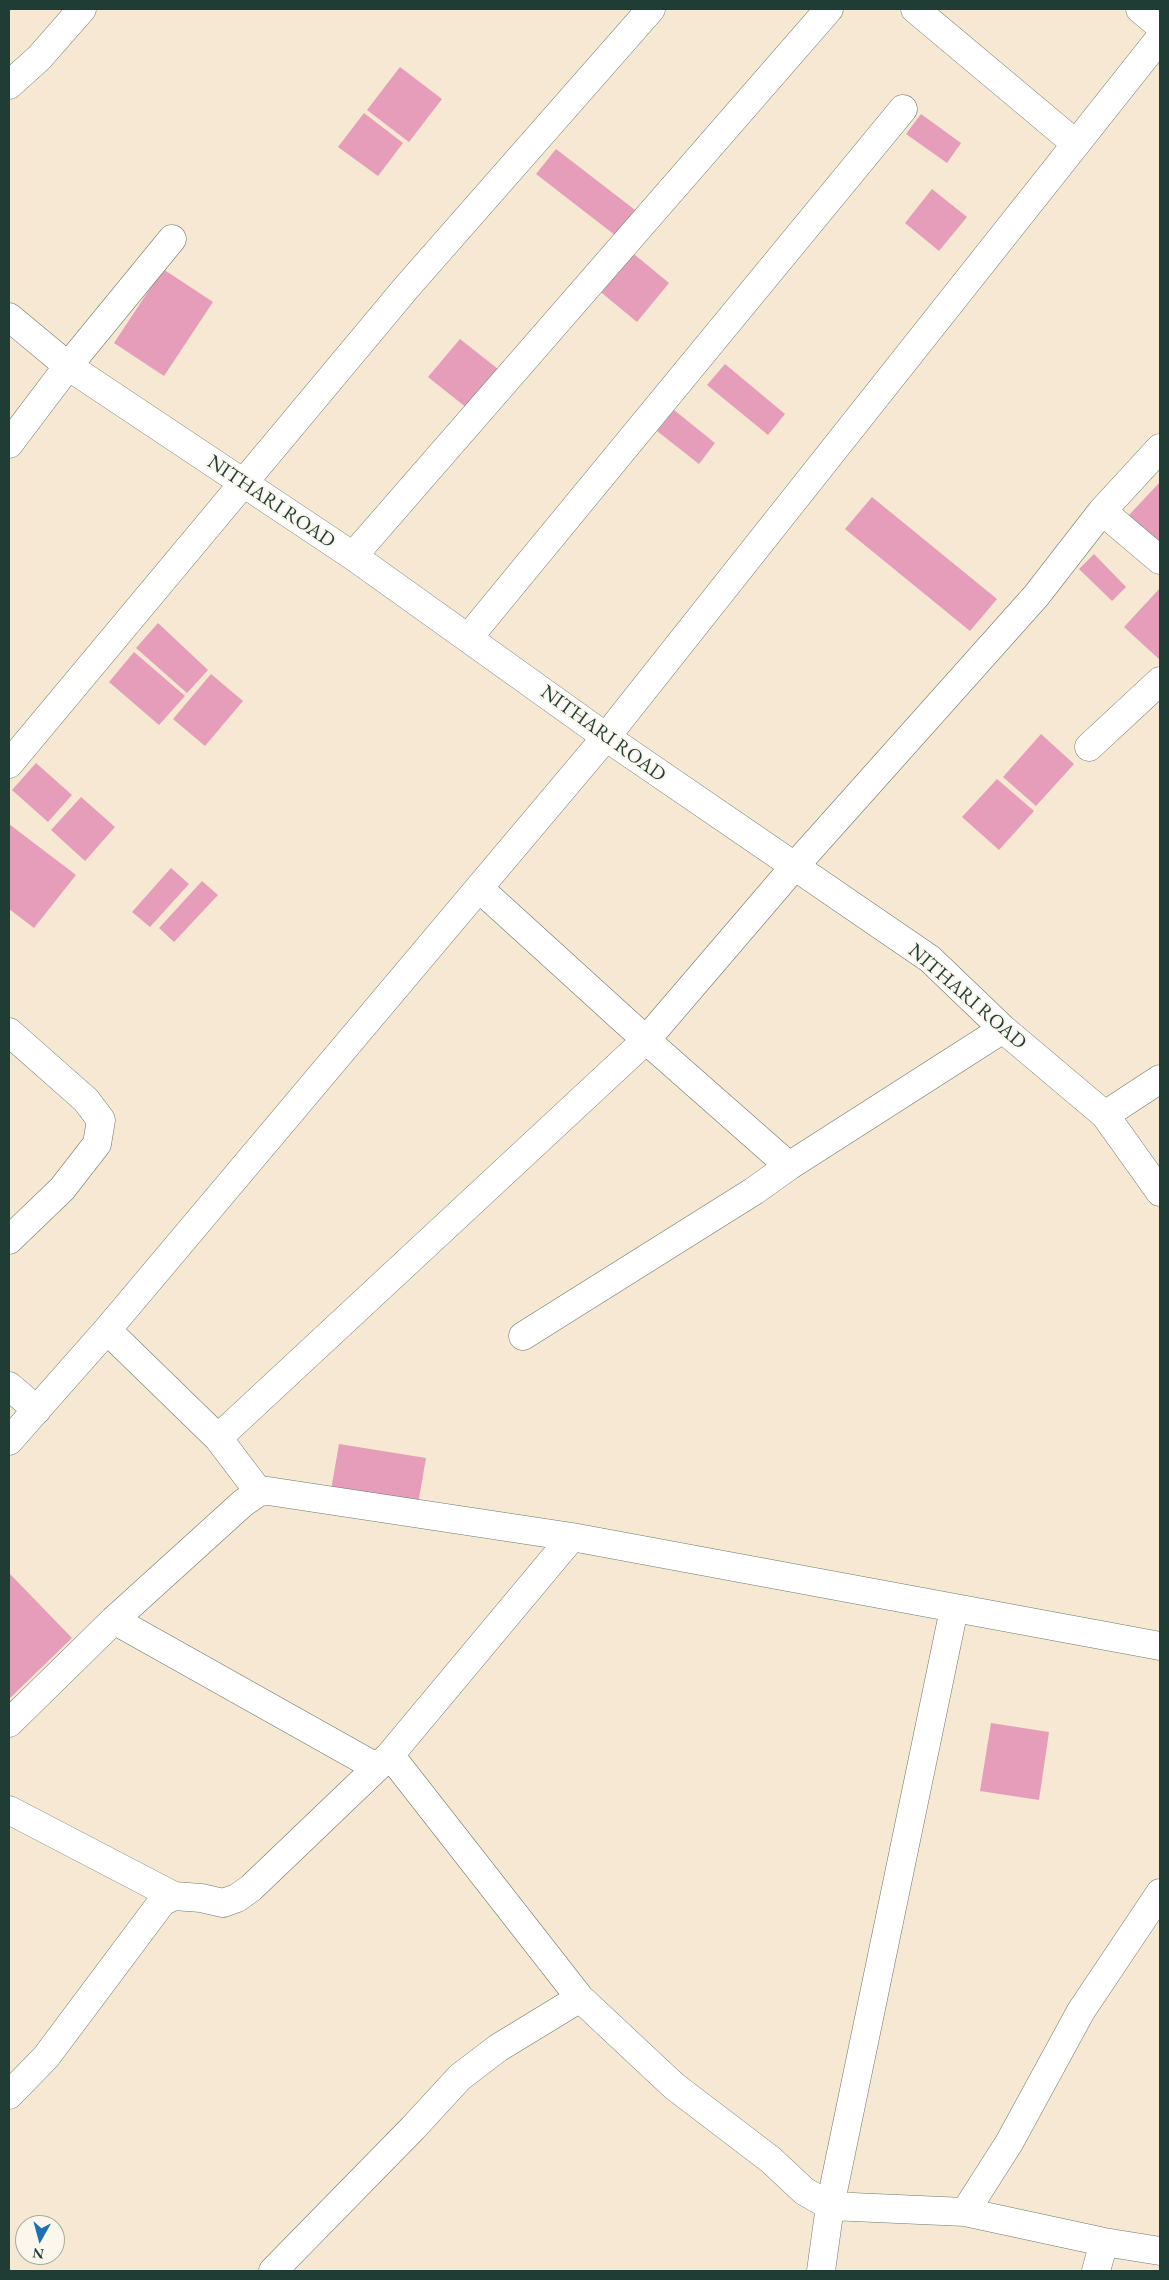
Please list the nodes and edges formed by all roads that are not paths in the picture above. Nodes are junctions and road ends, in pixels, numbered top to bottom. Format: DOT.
graph roads {
  1 [pos="82,9"];
  2 [pos="652,9"];
  3 [pos="829,9"];
  4 [pos="915,9"];
  5 [pos="1140,9"];
  6 [pos="1160,26"];
  7 [pos="1160,38"];
  8 [pos="9,85"];
  9 [pos="903,109"];
  10 [pos="1076,144"];
  11 [pos="172,240"];
  12 [pos="9,317"];
  13 [pos="68,366"];
  14 [pos="9,444"];
  15 [pos="1160,448"];
  16 [pos="242,482"];
  17 [pos="1102,511"];
  18 [pos="353,556"];
  19 [pos="1160,560"];
  20 [pos="468,638"];
  21 [pos="1160,681"];
  22 [pos="606,737"];
  23 [pos="1089,747"];
  24 [pos="9,764"];
  25 [pos="794,867"];
  26 [pos="480,889"];
  27 [pos="1003,1029"];
  28 [pos="9,1032"];
  29 [pos="646,1040"];
  30 [pos="1160,1078"];
  31 [pos="1105,1115"];
  32 [pos="789,1166"];
  33 [pos="1160,1192"];
  34 [pos="9,1240"];
  35 [pos="107,1330"];
  36 [pos="523,1336"];
  37 [pos="9,1386"];
  38 [pos="37,1410"];
  39 [pos="218,1438"];
  40 [pos="9,1441"];
  41 [pos="259,1492"];
  42 [pos="572,1537"];
  43 [pos="954,1609"];
  44 [pos="114,1620"];
  45 [pos="1160,1646"];
  46 [pos="9,1723"];
  47 [pos="383,1761"];
  48 [pos="9,1810"];
  49 [pos="1160,1893"];
  50 [pos="174,1896"];
  51 [pos="580,1998"];
  52 [pos="9,2095"];
  53 [pos="830,2206"];
  54 [pos="965,2212"];
  55 [pos="1104,2242"];
  56 [pos="1160,2251"];
  57 [pos="273,2271"];
  58 [pos="821,2271"];
  59 [pos="1096,2271"];
  1 -- 8 [label="street"];
  2 -- 16 [label="street"];
  3 -- 18 [label="street"];
  4 -- 10 [label="street"];
  5 -- 6 [label="street"];
  7 -- 10 [label="street"];
  9 -- 20 [label="street"];
  10 -- 22 [label="street"];
  11 -- 13 [label="street"];
  12 -- 13 [label="street, NITHARI ROAD"];
  13 -- 14 [label="street"];
  13 -- 16 [label="street, NITHARI ROAD"];
  15 -- 17 [label="street"];
  16 -- 18 [label="street, NITHARI ROAD"];
  16 -- 24 [label="street"];
  17 -- 19 [label="street"];
  17 -- 25 [label="street"];
  18 -- 20 [label="street, NITHARI ROAD"];
  20 -- 22 [label="street, NITHARI ROAD"];
  21 -- 23 [label="street"];
  22 -- 25 [label="street, NITHARI ROAD"];
  22 -- 26 [label="street"];
  25 -- 27 [label="street, NITHARI ROAD"];
  25 -- 29 [label="street"];
  26 -- 29 [label="street"];
  26 -- 35 [label="street"];
  27 -- 31 [label="street, NITHARI ROAD"];
  27 -- 32 [label="street"];
  28 -- 34 [label="street"];
  29 -- 32 [label="street"];
  29 -- 39 [label="street"];
  30 -- 31 [label="street"];
  31 -- 33 [label="street, NITHARI ROAD"];
  32 -- 36 [label="street"];
  35 -- 38 [label="street"];
  35 -- 39 [label="street"];
  37 -- 38 [label="street"];
  38 -- 40 [label="street"];
  39 -- 41 [label="street"];
  41 -- 42 [label="street"];
  41 -- 44 [label="street"];
  42 -- 43 [label="street"];
  42 -- 47 [label="street"];
  43 -- 45 [label="street"];
  43 -- 53 [label="street"];
  44 -- 46 [label="street"];
  44 -- 47 [label="street"];
  47 -- 50 [label="street"];
  47 -- 51 [label="street"];
  48 -- 50 [label="street"];
  49 -- 54 [label="street"];
  50 -- 52 [label="street"];
  51 -- 53 [label="street"];
  51 -- 57 [label="street"];
  53 -- 54 [label="street"];
  53 -- 58 [label="street"];
  54 -- 55 [label="street"];
  55 -- 56 [label="street"];
  55 -- 59 [label="street"];
}
